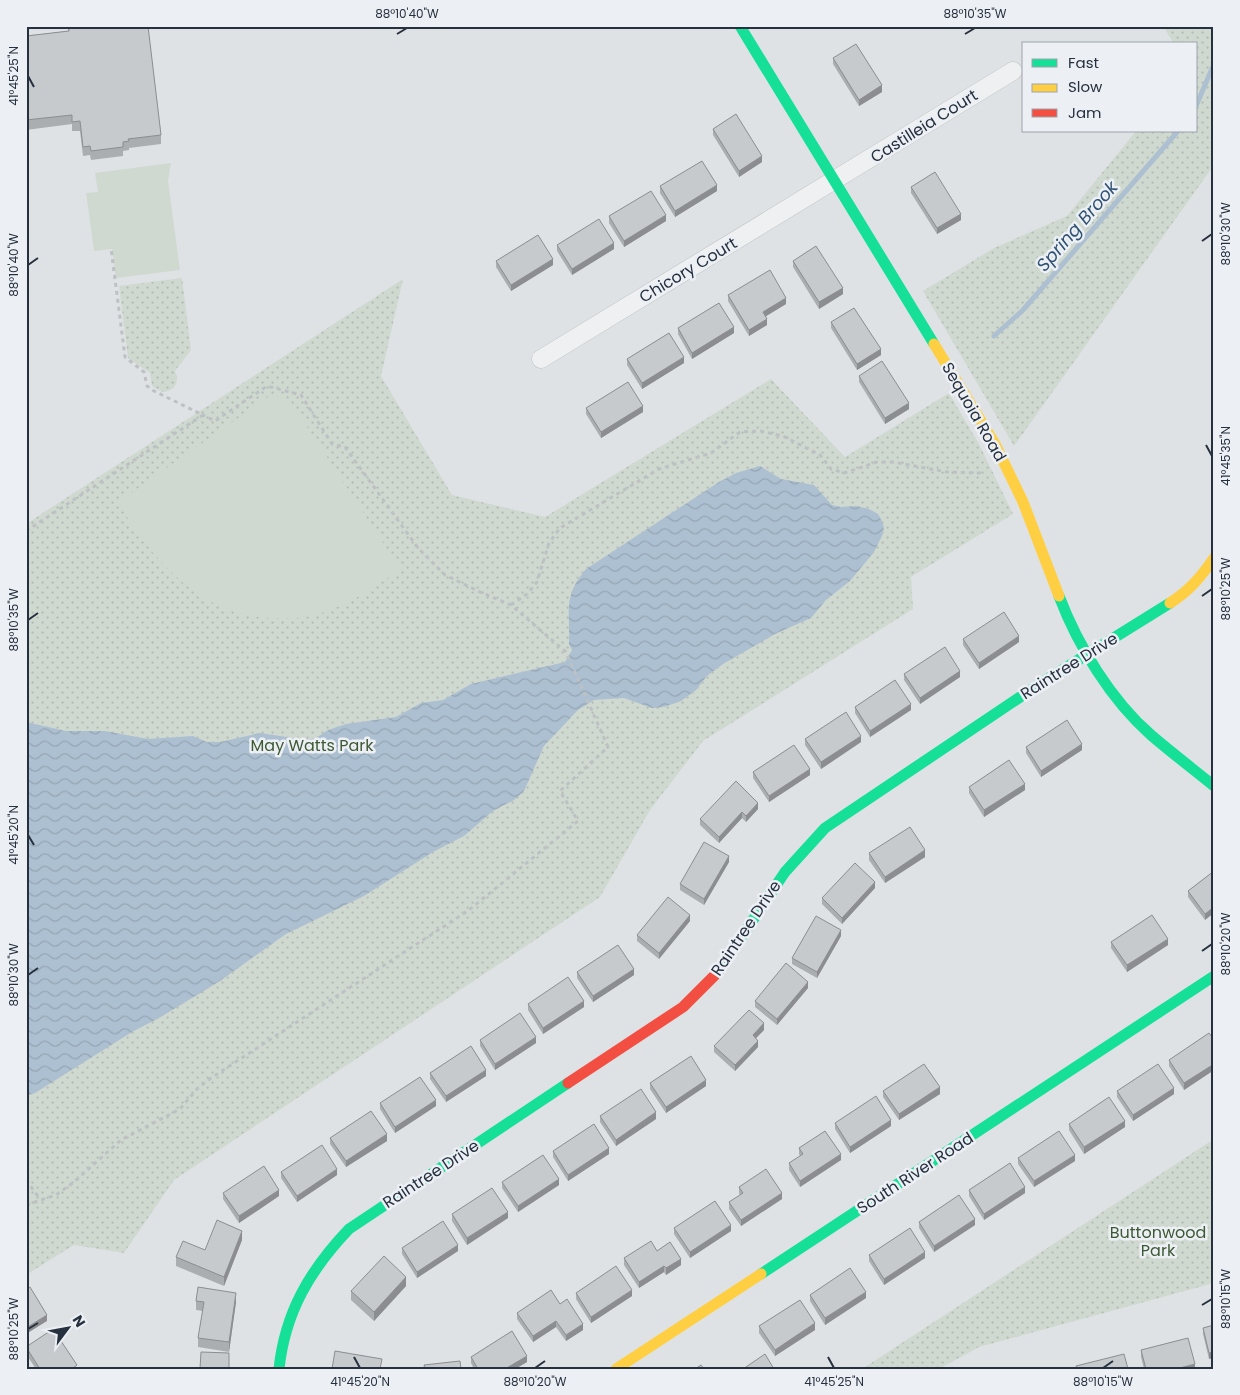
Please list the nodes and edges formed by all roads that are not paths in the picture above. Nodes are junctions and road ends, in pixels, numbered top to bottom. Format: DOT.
graph roads {
  1 [pos="740,26"];
  2 [pos="1013,71"];
  3 [pos="835,180"];
  4 [pos="541,359"];
  5 [pos="1214,558"];
  6 [pos="1087,654"];
  7 [pos="1214,786"];
  8 [pos="1214,976"];
  9 [pos="280,1369"];
  10 [pos="616,1369"];
  1 -- 3 [label="street, Sequoia Road"];
  2 -- 3 [label="street, Castilleia Court"];
  3 -- 4 [label="street, Chicory Court"];
  3 -- 6 [label="street, Sequoia Road"];
  5 -- 6 [label="street, Raintree Drive"];
  6 -- 7 [label="street, Sequoia Road"];
  6 -- 9 [label="street, Raintree Drive"];
  8 -- 10 [label="street, South River Road"];
}
